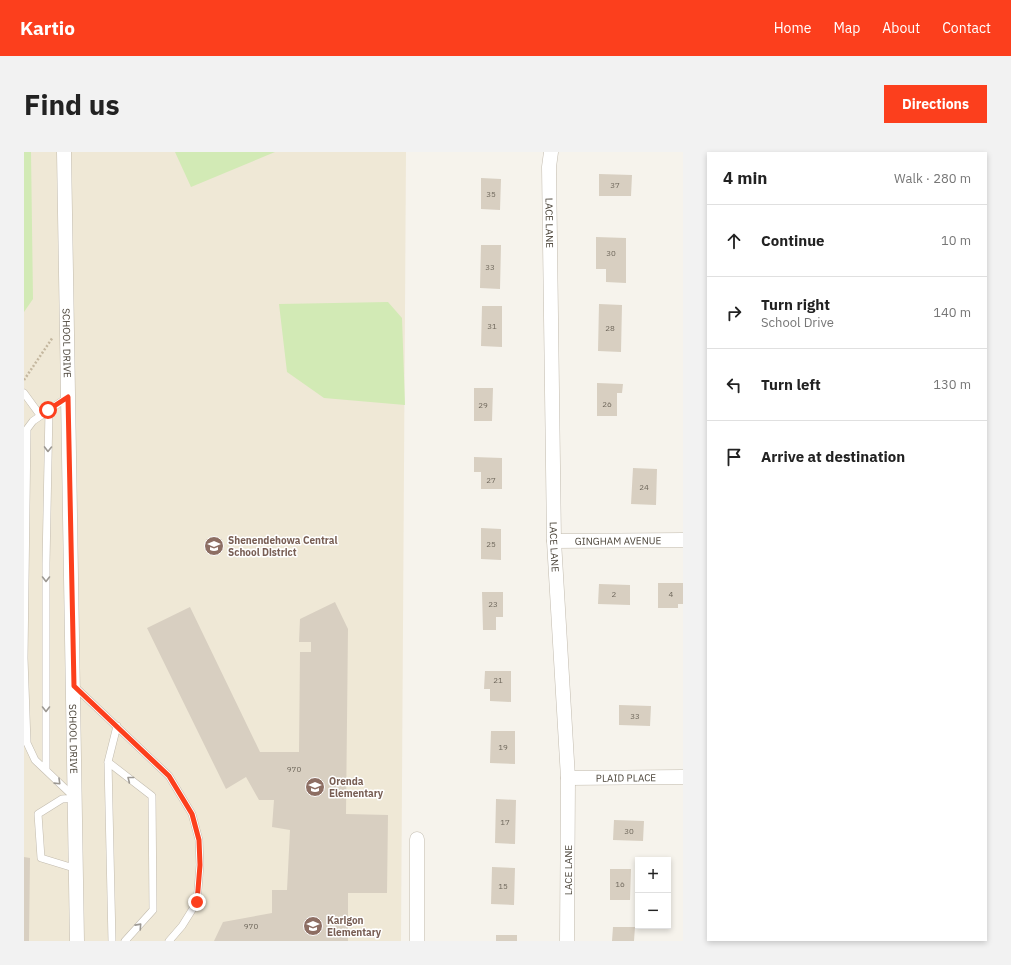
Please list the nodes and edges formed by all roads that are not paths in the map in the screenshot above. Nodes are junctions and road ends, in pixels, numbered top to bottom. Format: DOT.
graph roads {
  1 [pos="64,152"];
  2 [pos="551,152"];
  3 [pos="24,393"];
  4 [pos="68,397"];
  5 [pos="48,410"];
  6 [pos="40,415"];
  7 [pos="683,540"];
  8 [pos="554,541"];
  9 [pos="74,686"];
  10 [pos="116,726"];
  11 [pos="108,762"];
  12 [pos="46,770"];
  13 [pos="683,777"];
  14 [pos="568,778"];
  15 [pos="75,798"];
  16 [pos="417,839"];
  17 [pos="76,869"];
  18 [pos="77,941"];
  19 [pos="112,941"];
  20 [pos="125,941"];
  21 [pos="169,941"];
  22 [pos="417,941"];
  23 [pos="567,941"];
  1 -- 4 [label="street, SCHOOL DRIVE"];
  2 -- 8 [label="street, LACE LANE"];
  3 -- 6 [label="lane"];
  4 -- 5 [label="lane"];
  4 -- 9 [label="street, SCHOOL DRIVE"];
  5 -- 6 [label="lane"];
  5 -- 12 [label="lane, one-way"];
  6 -- 12 [label="lane"];
  7 -- 8 [label="street, GINGHAM AVENUE"];
  8 -- 14 [label="street, LACE LANE"];
  9 -- 10 [label="lane"];
  9 -- 15 [label="street, SCHOOL DRIVE"];
  10 -- 11 [label="lane"];
  10 -- 21 [label="lane"];
  11 -- 19 [label="lane"];
  20 -- 11 [label="lane, one-way"];
  12 -- 15 [label="lane, one-way"];
  13 -- 14 [label="street, PLAID PLACE"];
  14 -- 23 [label="street, LACE LANE"];
  15 -- 17 [label="street, SCHOOL DRIVE"];
  15 -- 17 [label="lane"];
  16 -- 22 [label="street"];
  17 -- 18 [label="street, SCHOOL DRIVE"];
}
